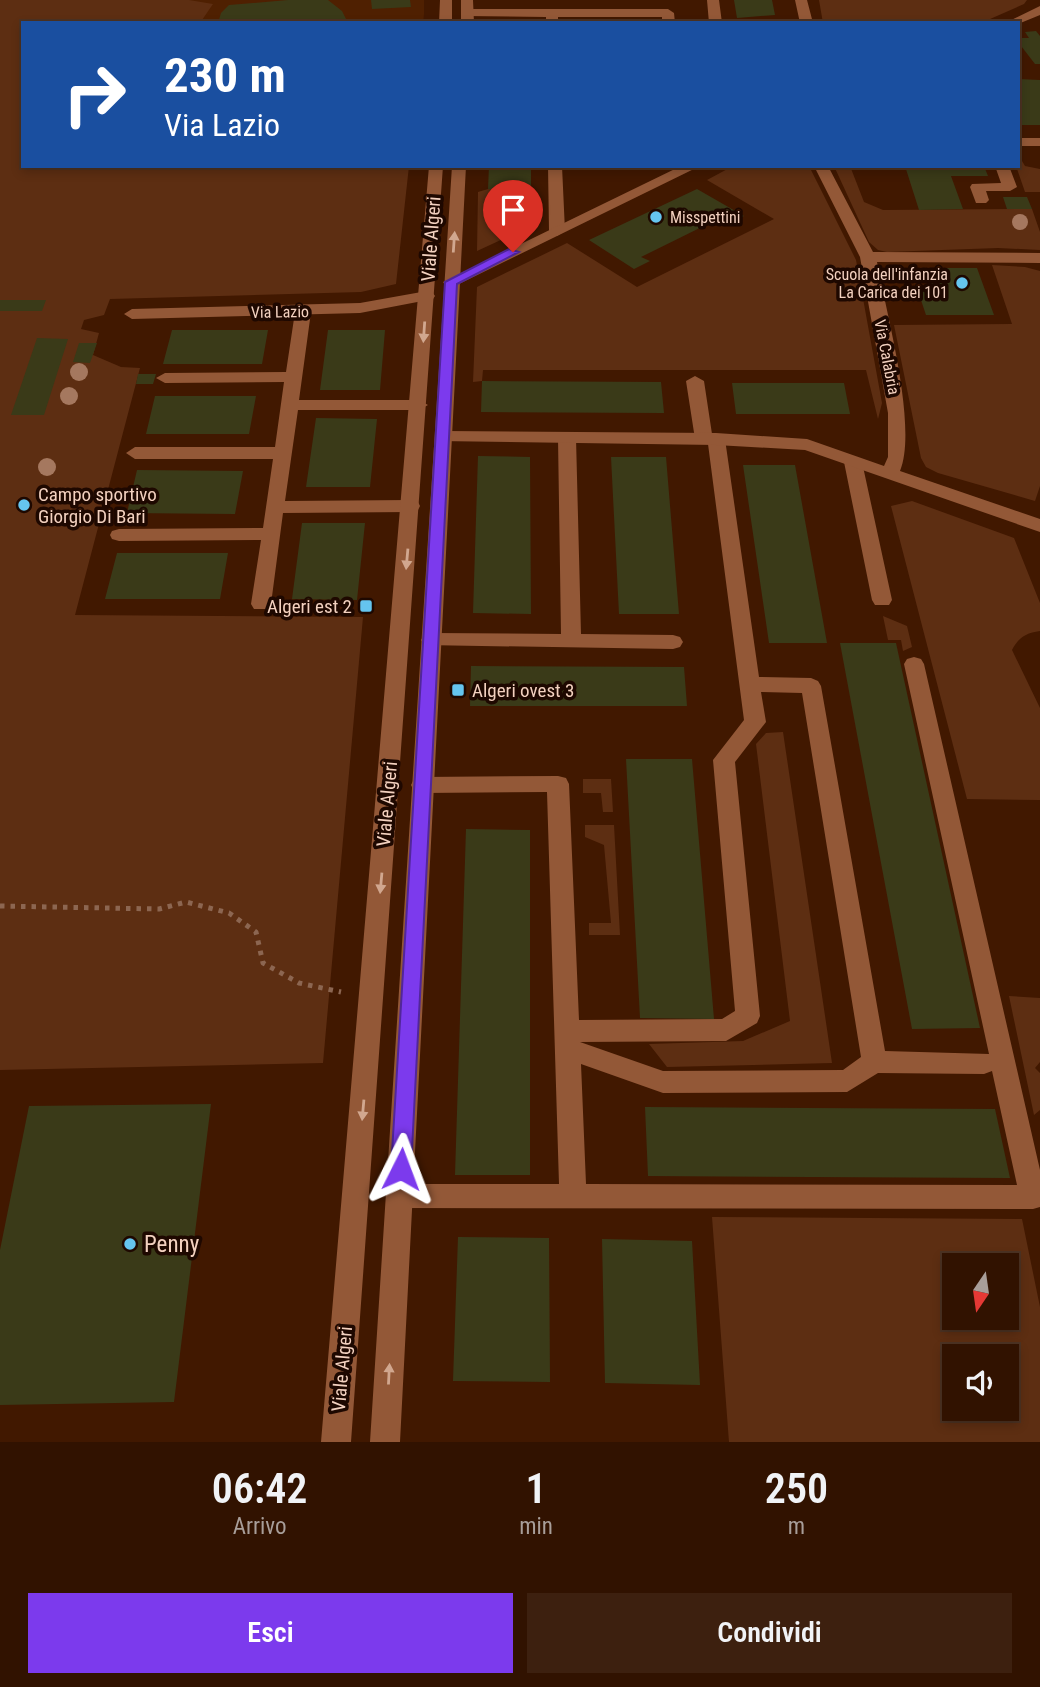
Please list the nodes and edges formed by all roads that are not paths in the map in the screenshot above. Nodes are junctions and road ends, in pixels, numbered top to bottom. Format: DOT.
graph roads {
  1 [pos="446,0"];
  2 [pos="713,0"];
  3 [pos="801,0"];
  4 [pos="1040,10"];
  5 [pos="468,12"];
  6 [pos="552,18"];
  7 [pos="445,21"];
  8 [pos="669,21"];
  9 [pos="716,21"];
  10 [pos="806,21"];
  11 [pos="1015,21"];
  12 [pos="1020,142"];
  13 [pos="1040,142"];
  14 [pos="436,168"];
  15 [pos="459,168"];
  16 [pos="555,168"];
  17 [pos="687,168"];
  18 [pos="822,168"];
  19 [pos="1003,168"];
  20 [pos="981,200"];
  21 [pos="557,231"];
  22 [pos="868,257"];
  23 [pos="1040,258"];
  24 [pos="451,282"];
  25 [pos="427,296"];
  26 [pos="303,312"];
  27 [pos="132,314"];
  28 [pos="295,377"];
  29 [pos="165,378"];
  30 [pos="695,381"];
  31 [pos="291,405"];
  32 [pos="419,405"];
  33 [pos="444,437"];
  34 [pos="567,438"];
  35 [pos="710,439"];
  36 [pos="135,453"];
  37 [pos="284,453"];
  38 [pos="853,461"];
  39 [pos="890,474"];
  40 [pos="411,506"];
  41 [pos="276,507"];
  42 [pos="1040,526"];
  43 [pos="271,534"];
  44 [pos="119,535"];
  45 [pos="882,600"];
  46 [pos="261,604"];
  47 [pos="431,640"];
  48 [pos="571,641"];
  49 [pos="673,642"];
  50 [pos="914,664"];
  51 [pos="751,684"];
  52 [pos="422,785"];
  53 [pos="568,1040"];
  54 [pos="874,1062"];
  55 [pos="984,1063"];
  56 [pos="400,1196"];
  57 [pos="573,1197"];
  58 [pos="336,1442"];
  59 [pos="385,1442"];
  1 -- 7 [label="street"];
  2 -- 9 [label="street"];
  3 -- 10 [label="street"];
  4 -- 11 [label="street"];
  5 -- 6 [label="street"];
  6 -- 8 [label="street"];
  12 -- 13 [label="street"];
  14 -- 25 [label="street, Viale Algeri"];
  24 -- 15 [label="street, Viale Algeri, one-way"];
  16 -- 21 [label="street"];
  17 -- 21 [label="street"];
  18 -- 22 [label="street, Via Calabria"];
  19 -- 20 [label="street"];
  21 -- 24 [label="street"];
  22 -- 23 [label="street"];
  22 -- 39 [label="street, Via Calabria"];
  24 -- 33 [label="street, Viale Algeri"];
  25 -- 26 [label="street, Via Lazio"];
  25 -- 32 [label="street, Viale Algeri, one-way"];
  26 -- 27 [label="street, Via Lazio"];
  26 -- 28 [label="street"];
  28 -- 29 [label="street"];
  28 -- 31 [label="street"];
  30 -- 35 [label="street"];
  31 -- 32 [label="street"];
  31 -- 37 [label="street"];
  32 -- 40 [label="street, Viale Algeri"];
  33 -- 34 [label="street"];
  33 -- 47 [label="street, Viale Algeri"];
  34 -- 35 [label="street"];
  34 -- 48 [label="street"];
  35 -- 38 [label="street"];
  35 -- 51 [label="street"];
  36 -- 37 [label="street"];
  37 -- 41 [label="street"];
  38 -- 39 [label="street"];
  38 -- 45 [label="street"];
  39 -- 42 [label="street"];
  40 -- 41 [label="street"];
  40 -- 58 [label="street, Viale Algeri, one-way"];
  41 -- 43 [label="street"];
  43 -- 44 [label="street"];
  43 -- 46 [label="street"];
  47 -- 48 [label="street"];
  47 -- 52 [label="street, Viale Algeri"];
  48 -- 49 [label="street"];
  50 -- 57 [label="street"];
  51 -- 53 [label="street"];
  51 -- 54 [label="street"];
  52 -- 53 [label="street"];
  52 -- 56 [label="street, Viale Algeri"];
  53 -- 54 [label="street"];
  53 -- 57 [label="street"];
  54 -- 55 [label="street"];
  56 -- 57 [label="street"];
  59 -- 56 [label="street, Viale Algeri, one-way"];
}
